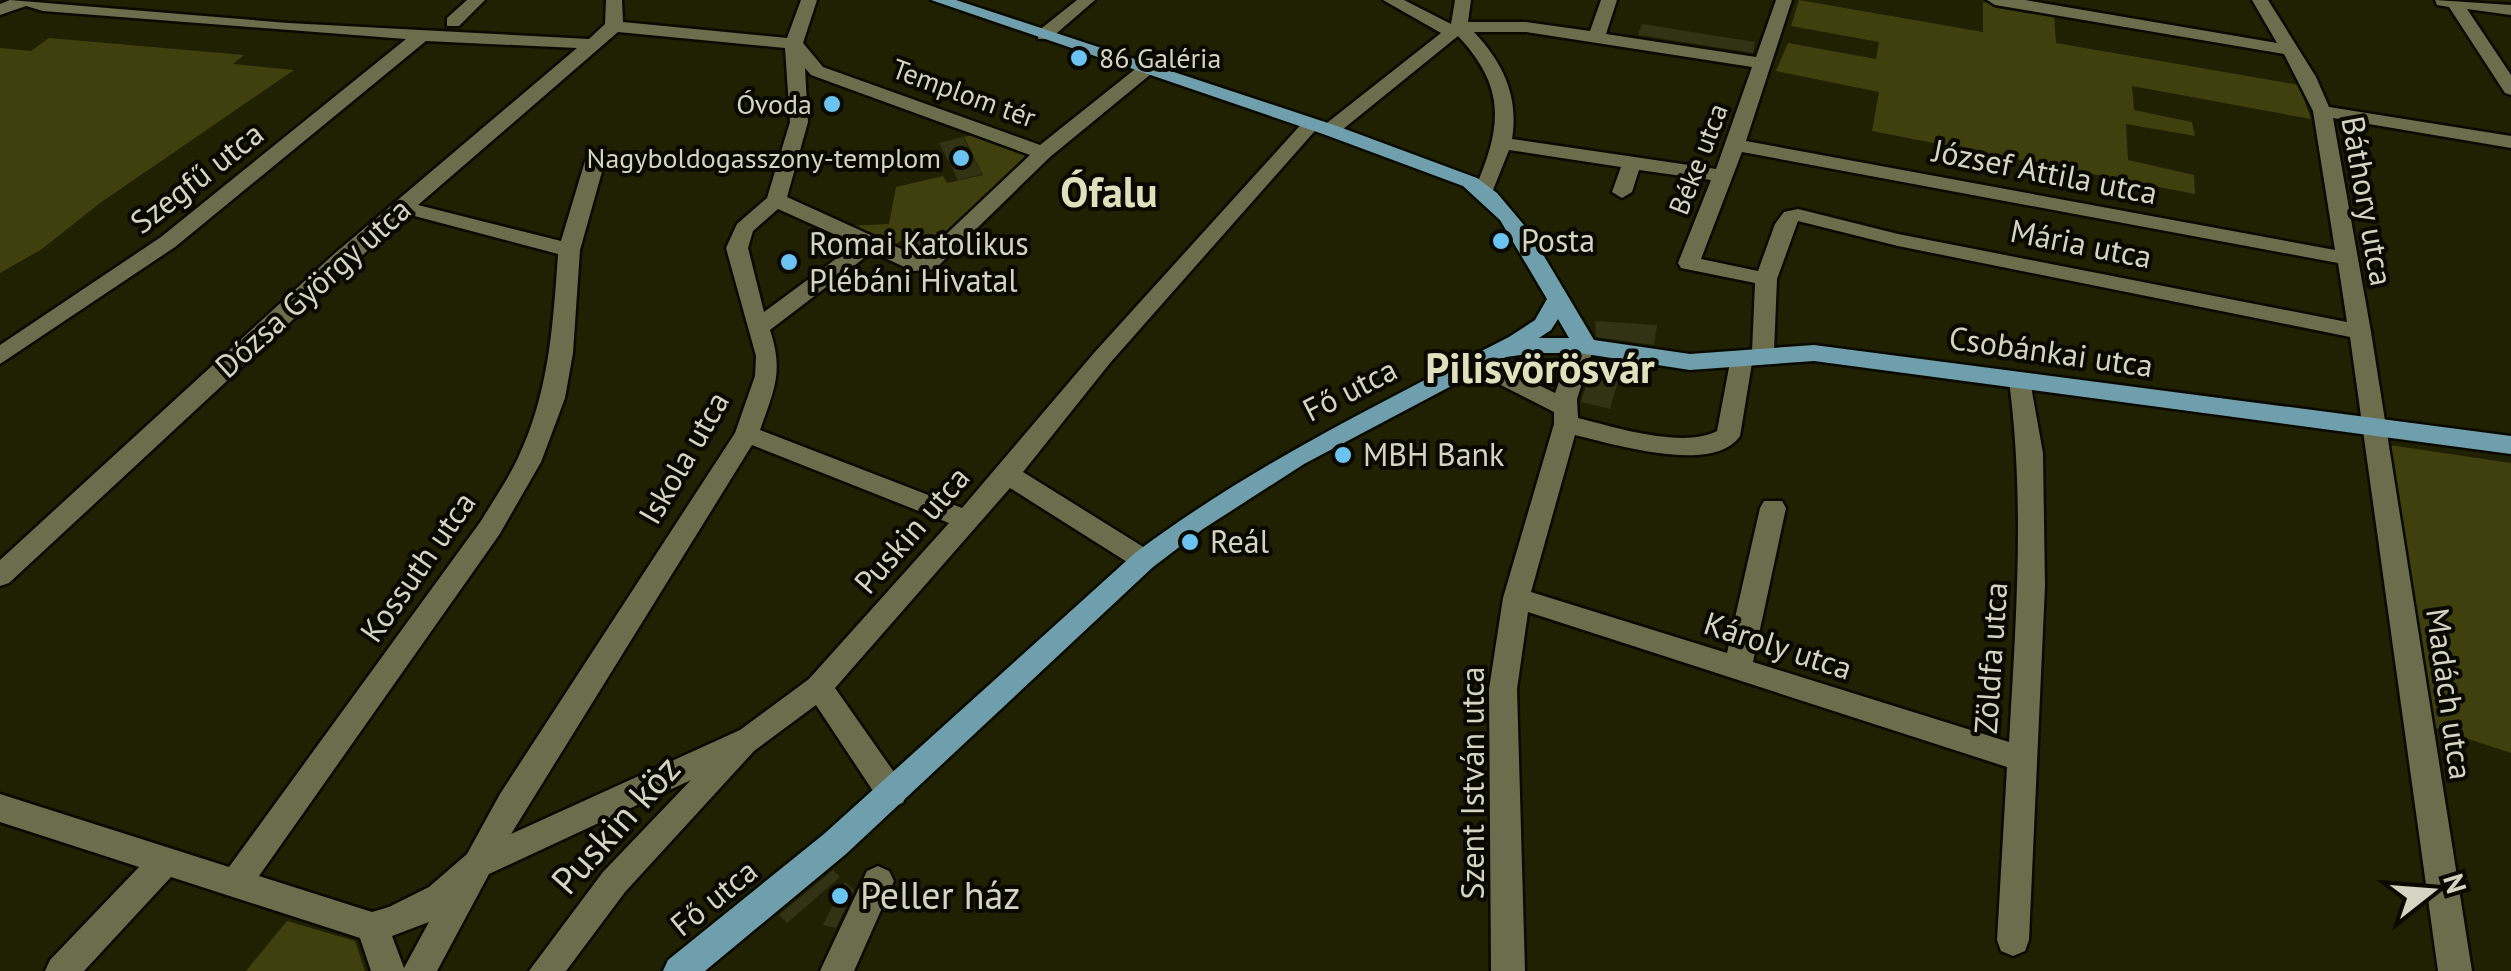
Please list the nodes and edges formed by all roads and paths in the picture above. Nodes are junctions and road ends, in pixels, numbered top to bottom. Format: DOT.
graph roads {
  1 [pos="26,0"];
  2 [pos="176,0"];
  3 [pos="477,0"];
  4 [pos="614,0"];
  5 [pos="808,0"];
  6 [pos="938,0"];
  7 [pos="1088,0"];
  8 [pos="1392,0"];
  9 [pos="1463,0"];
  10 [pos="1609,0"];
  11 [pos="1784,0"];
  12 [pos="1994,0"];
  13 [pos="2260,0"];
  14 [pos="2446,1"];
  15 [pos="2100,9"];
  16 [pos="0,10"];
  17 [pos="2511,10"];
  18 [pos="140,15"];
  19 [pos="452,22"];
  20 [pos="614,26"];
  21 [pos="1455,29"];
  22 [pos="422,35"];
  23 [pos="1044,35"];
  24 [pos="1596,38"];
  25 [pos="592,44"];
  26 [pos="794,44"];
  27 [pos="2290,50"];
  28 [pos="1762,63"];
  29 [pos="1145,70"];
  30 [pos="2511,90"];
  31 [pos="2322,112"];
  32 [pos="1321,127"];
  33 [pos="2511,142"];
  34 [pos="1501,143"];
  35 [pos="1735,145"];
  36 [pos="1043,154"];
  37 [pos="595,161"];
  38 [pos="1632,162"];
  39 [pos="1722,176"];
  40 [pos="1484,190"];
  41 [pos="1622,192"];
  42 [pos="776,200"];
  43 [pos="402,206"];
  44 [pos="571,243"];
  45 [pos="868,245"];
  46 [pos="2344,258"];
  47 [pos="1766,278"];
  48 [pos="1558,299"];
  49 [pos="760,326"];
  50 [pos="1543,326"];
  51 [pos="2360,332"];
  52 [pos="1579,341"];
  53 [pos="1752,354"];
  54 [pos="0,356"];
  55 [pos="1482,361"];
  56 [pos="2021,380"];
  57 [pos="1566,416"];
  58 [pos="2374,427"];
  59 [pos="746,434"];
  60 [pos="2511,445"];
  61 [pos="1006,474"];
  62 [pos="1773,508"];
  63 [pos="967,520"];
  64 [pos="1144,560"];
  65 [pos="0,576"];
  66 [pos="1516,598"];
  67 [pos="1736,670"];
  68 [pos="819,687"];
  69 [pos="750,739"];
  70 [pos="2020,758"];
  71 [pos="892,794"];
  72 [pos="0,808"];
  73 [pos="165,861"];
  74 [pos="476,865"];
  75 [pos="878,881"];
  76 [pos="234,885"];
  77 [pos="372,926"];
  78 [pos="2012,940"];
  79 [pos="685,970"];
  80 [pos="62,971"];
  81 [pos="388,971"];
  82 [pos="420,971"];
  83 [pos="546,971"];
  84 [pos="837,971"];
  85 [pos="1508,971"];
  86 [pos="2455,971"];
  1 -- 16 [label="street"];
  1 -- 18 [label="street"];
  2 -- 18 [label="street"];
  3 -- 19 [label="street"];
  4 -- 20 [label="street"];
  5 -- 26 [label="street, Iskola utca"];
  6 -- 23 [label="main road"];
  7 -- 23 [label="street"];
  8 -- 21 [label="street"];
  9 -- 21 [label="street"];
  10 -- 24 [label="street"];
  11 -- 28 [label="street, Béke utca"];
  12 -- 15 [label="street"];
  13 -- 27 [label="street, Báthory utca"];
  14 -- 17 [label="street"];
  14 -- 30 [label="street"];
  15 -- 27 [label="street"];
  18 -- 22 [label="street"];
  20 -- 25 [label="street, Dózsa György utca"];
  20 -- 26 [label="street"];
  21 -- 24 [label="street"];
  21 -- 32 [label="street, Puskin utca"];
  21 -- 34 [label="street"];
  22 -- 25 [label="street"];
  22 -- 54 [label="street, Szegfű utca"];
  23 -- 29 [label="main road"];
  24 -- 28 [label="street"];
  25 -- 43 [label="street, Dózsa György utca"];
  26 -- 36 [label="street, Templom tér"];
  26 -- 42 [label="street, Iskola utca"];
  27 -- 31 [label="street, Báthory utca"];
  28 -- 35 [label="street, Béke utca"];
  29 -- 32 [label="main road"];
  29 -- 36 [label="street"];
  31 -- 33 [label="street"];
  31 -- 46 [label="street, Báthory utca"];
  32 -- 40 [label="main road"];
  32 -- 61 [label="street, Puskin utca"];
  34 -- 38 [label="street"];
  34 -- 40 [label="street"];
  35 -- 39 [label="street, Béke utca"];
  35 -- 46 [label="street, József Attila utca"];
  36 -- 45 [label="street, Templom tér"];
  37 -- 44 [label="street, Kossuth utca"];
  38 -- 39 [label="street"];
  38 -- 41 [label="street"];
  39 -- 47 [label="street, Béke utca"];
  40 -- 48 [label="main road"];
  42 -- 45 [label="street, Templom tér"];
  42 -- 49 [label="street, Iskola utca"];
  43 -- 44 [label="street"];
  43 -- 65 [label="street, Dózsa György utca"];
  44 -- 76 [label="street, Kossuth utca"];
  45 -- 49 [label="street"];
  46 -- 51 [label="street, Báthory utca"];
  47 -- 51 [label="street, Mária utca"];
  47 -- 53 [label="street"];
  48 -- 50 [label="main road"];
  48 -- 52 [label="main road"];
  49 -- 59 [label="street, Iskola utca"];
  50 -- 52 [label="main road"];
  50 -- 55 [label="main road, Fő utca"];
  51 -- 58 [label="street, Báthory utca"];
  52 -- 53 [label="main road, Csobánkai utca"];
  52 -- 55 [label="main road"];
  52 -- 57 [label="street, Szent István utca"];
  53 -- 56 [label="main road, Csobánkai utca"];
  53 -- 57 [label="street"];
  55 -- 57 [label="street"];
  55 -- 64 [label="main road, Fő utca"];
  56 -- 58 [label="main road, Csobánkai utca"];
  56 -- 70 [label="street, Zöldfa utca"];
  57 -- 66 [label="street, Szent István utca"];
  58 -- 60 [label="main road, Csobánkai utca"];
  58 -- 86 [label="street, Madách utca"];
  59 -- 63 [label="street"];
  59 -- 74 [label="street, Iskola utca"];
  61 -- 63 [label="street, Puskin utca"];
  61 -- 64 [label="street"];
  62 -- 67 [label="street"];
  63 -- 68 [label="street, Puskin utca"];
  64 -- 71 [label="main road, Fő utca"];
  66 -- 67 [label="street, Károly utca"];
  66 -- 85 [label="street, Szent István utca"];
  67 -- 70 [label="street, Károly utca"];
  68 -- 69 [label="street, Puskin utca"];
  68 -- 71 [label="street"];
  69 -- 74 [label="street, Puskin utca"];
  69 -- 83 [label="street, Puskin köz"];
  70 -- 78 [label="street, Zöldfa utca"];
  71 -- 79 [label="main road, Fő utca"];
  72 -- 73 [label="street"];
  73 -- 76 [label="street"];
  73 -- 80 [label="street"];
  74 -- 77 [label="street"];
  74 -- 82 [label="street"];
  75 -- 84 [label="street"];
  76 -- 77 [label="street"];
  77 -- 81 [label="street"];
}
